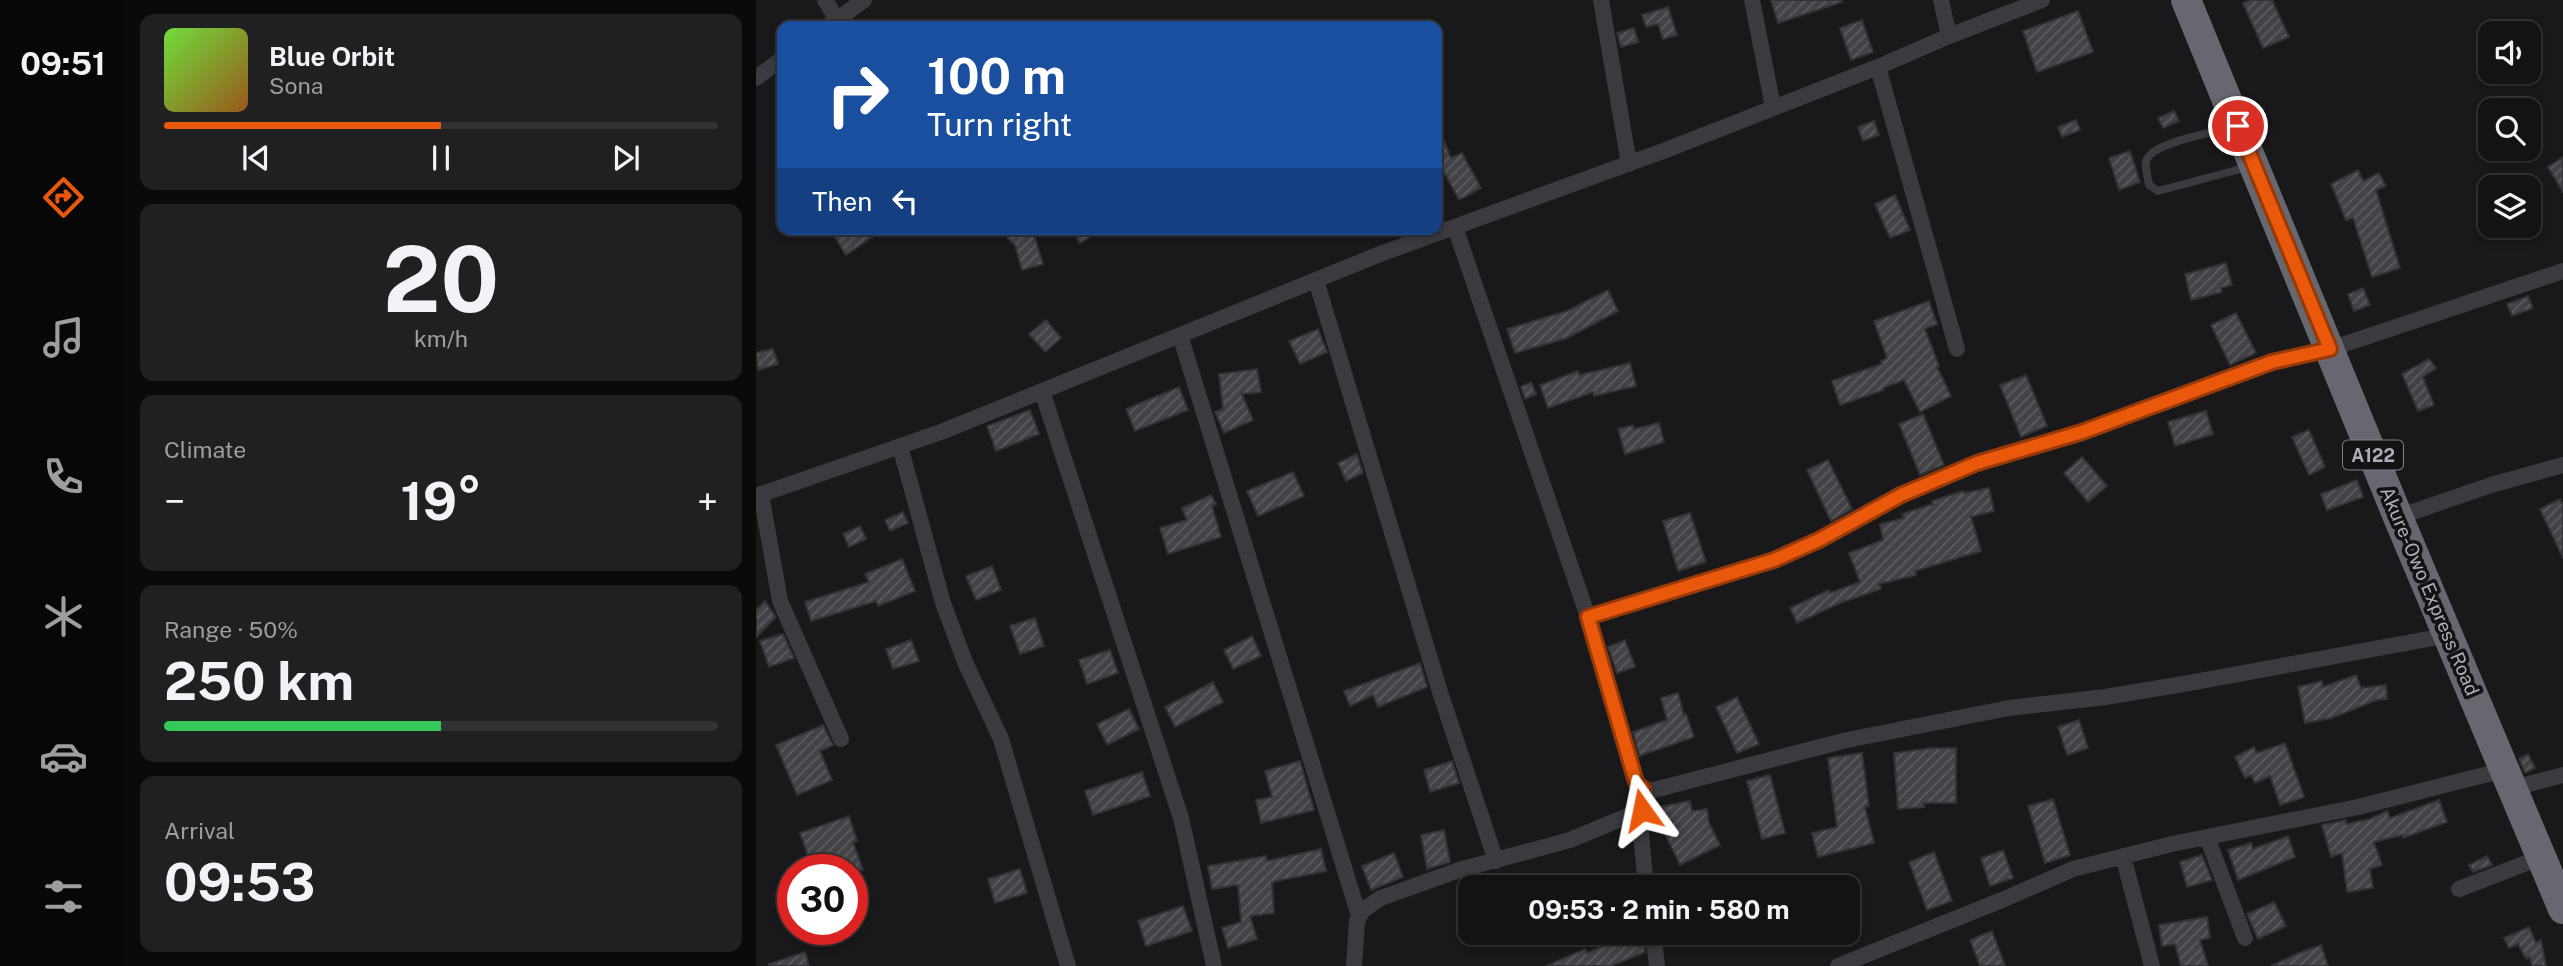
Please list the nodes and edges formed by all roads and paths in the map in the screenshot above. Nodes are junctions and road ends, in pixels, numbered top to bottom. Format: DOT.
graph roads {
  1 [pos="825,0"];
  2 [pos="864,0"];
  3 [pos="1601,0"];
  4 [pos="1752,0"];
  5 [pos="1941,0"];
  6 [pos="2042,0"];
  7 [pos="2186,0"];
  8 [pos="831,21"];
  9 [pos="835,21"];
  10 [pos="1949,36"];
  11 [pos="777,63"];
  12 [pos="1878,67"];
  13 [pos="756,78"];
  14 [pos="1773,107"];
  15 [pos="2238,126"];
  16 [pos="1629,164"];
  17 [pos="2254,165"];
  18 [pos="1455,227"];
  19 [pos="1442,232"];
  20 [pos="1434,235"];
  21 [pos="2563,271"];
  22 [pos="1316,280"];
  23 [pos="1181,335"];
  24 [pos="1957,349"];
  25 [pos="2330,349"];
  26 [pos="1042,391"];
  27 [pos="900,446"];
  28 [pos="2563,465"];
  29 [pos="759,495"];
  30 [pos="2398,517"];
  31 [pos="1588,617"];
  32 [pos="2450,635"];
  33 [pos="841,739"];
  34 [pos="2563,775"];
  35 [pos="2508,779"];
  36 [pos="1643,789"];
  37 [pos="1642,810"];
  38 [pos="2207,837"];
  39 [pos="2123,856"];
  40 [pos="2542,857"];
  41 [pos="1496,860"];
  42 [pos="1645,875"];
  43 [pos="2459,889"];
  44 [pos="2563,909"];
  45 [pos="1359,916"];
  46 [pos="2245,938"];
  47 [pos="1654,945"];
  48 [pos="1068,966"];
  49 [pos="1214,966"];
  50 [pos="1354,966"];
  51 [pos="1657,966"];
  52 [pos="1838,966"];
  53 [pos="2152,966"];
  1 -- 8 [label="street"];
  2 -- 9 [label="street"];
  3 -- 16 [label="street"];
  4 -- 14 [label="street"];
  5 -- 10 [label="street"];
  6 -- 10 [label="street"];
  7 -- 15 [label="highway, Akure-Owo Express Road / A122"];
  10 -- 12 [label="street"];
  11 -- 13 [label="street"];
  12 -- 14 [label="street"];
  12 -- 24 [label="street"];
  14 -- 16 [label="street"];
  15 -- 17 [label="highway, Akure-Owo Express Road / A122"];
  15 -- 17 [label="lane"];
  16 -- 18 [label="street"];
  17 -- 25 [label="highway, Akure-Owo Express Road / A122"];
  18 -- 19 [label="street"];
  18 -- 31 [label="street"];
  20 -- 22 [label="street"];
  21 -- 25 [label="street"];
  22 -- 23 [label="street"];
  22 -- 41 [label="street"];
  23 -- 26 [label="street"];
  23 -- 45 [label="street"];
  25 -- 30 [label="highway, Akure-Owo Express Road / A122"];
  25 -- 31 [label="street"];
  26 -- 27 [label="street"];
  26 -- 49 [label="street"];
  27 -- 29 [label="street"];
  27 -- 48 [label="street"];
  28 -- 30 [label="street"];
  29 -- 33 [label="street"];
  30 -- 32 [label="highway, Akure-Owo Express Road / A122"];
  31 -- 36 [label="street"];
  32 -- 35 [label="highway, Akure-Owo Express Road / A122"];
  32 -- 36 [label="street"];
  34 -- 35 [label="street"];
  35 -- 38 [label="street"];
  35 -- 40 [label="highway, Akure-Owo Express Road / A122"];
  36 -- 37 [label="street"];
  37 -- 41 [label="street"];
  37 -- 42 [label="street"];
  38 -- 39 [label="street"];
  38 -- 46 [label="street"];
  39 -- 52 [label="street"];
  39 -- 53 [label="street"];
  40 -- 43 [label="street"];
  40 -- 44 [label="highway, Akure-Owo Express Road / A122"];
  41 -- 45 [label="street"];
  45 -- 50 [label="street"];
  47 -- 51 [label="street"];
}
